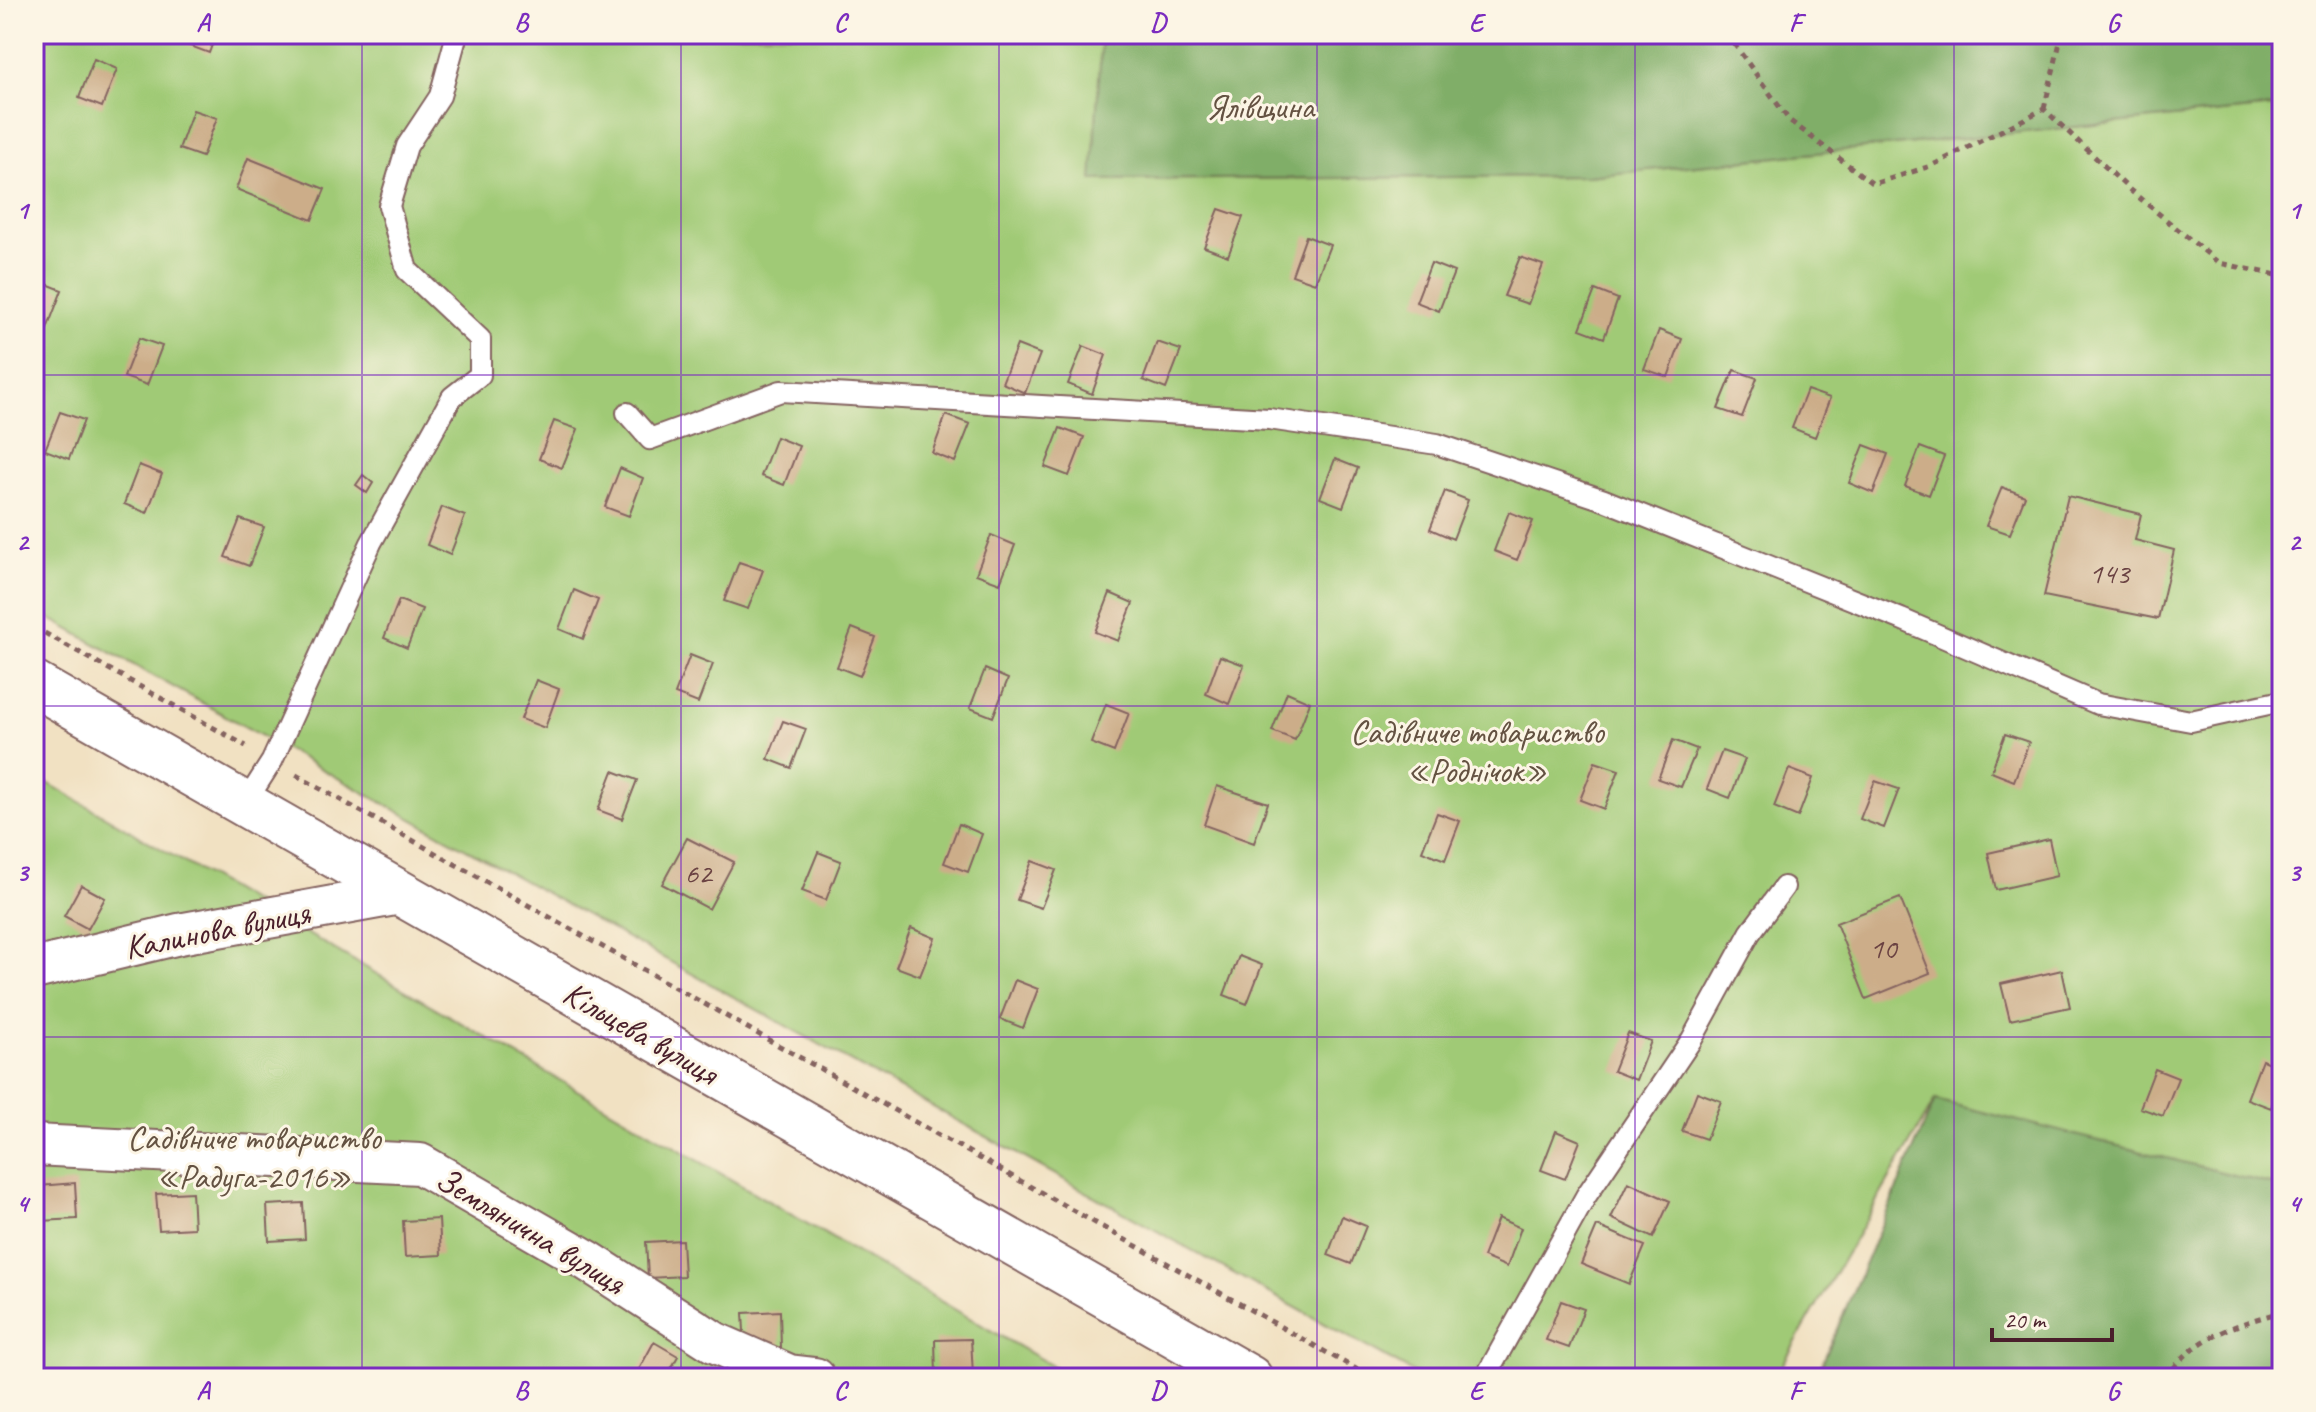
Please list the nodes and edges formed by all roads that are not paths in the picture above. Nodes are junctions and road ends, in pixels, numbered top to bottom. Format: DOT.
graph roads {
  1 [pos="457,34"];
  2 [pos="627,413"];
  3 [pos="34,684"];
  4 [pos="2282,701"];
  5 [pos="244,805"];
  6 [pos="1784,887"];
  7 [pos="400,894"];
  8 [pos="34,969"];
  9 [pos="34,1145"];
  10 [pos="815,1378"];
  11 [pos="1250,1378"];
  12 [pos="1485,1378"];
  1 -- 5 [label="lane"];
  2 -- 4 [label="lane"];
  3 -- 5 [label="main road, Кільцева вулиця"];
  5 -- 7 [label="main road, Кільцева вулиця"];
  6 -- 12 [label="lane"];
  7 -- 8 [label="street, Калинова вулиця"];
  7 -- 11 [label="main road, Кільцева вулиця"];
  9 -- 10 [label="street, Землянична вулиця"];
}
